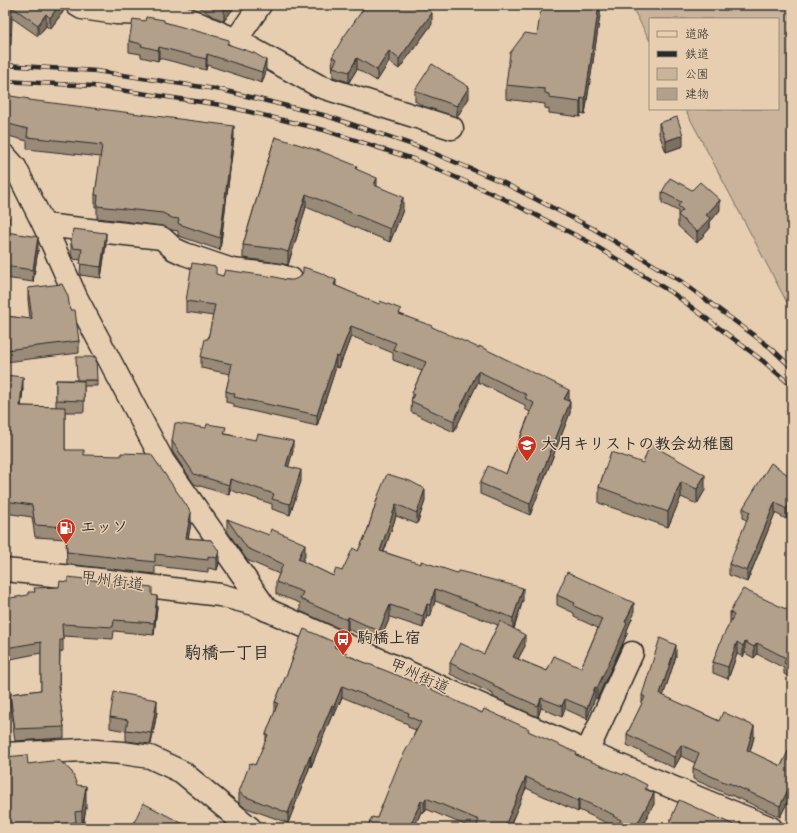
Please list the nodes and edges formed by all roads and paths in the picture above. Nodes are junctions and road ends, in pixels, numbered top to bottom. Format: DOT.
graph roads {
  1 [pos="77,5"];
  2 [pos="260,5"];
  3 [pos="236,40"];
  4 [pos="452,128"];
  5 [pos="5,156"];
  6 [pos="44,225"];
  7 [pos="291,278"];
  8 [pos="5,570"];
  9 [pos="267,610"];
  10 [pos="632,654"];
  11 [pos="587,752"];
  12 [pos="5,754"];
  13 [pos="250,828"];
  14 [pos="771,828"];
  1 -- 3 [label="main road"];
  2 -- 3 [label="main road"];
  3 -- 4 [label="main road"];
  5 -- 6 [label="main road"];
  6 -- 7 [label="main road"];
  6 -- 9 [label="main road"];
  8 -- 9 [label="main road, 甲州街道"];
  9 -- 11 [label="main road, 甲州街道"];
  10 -- 11 [label="main road"];
  11 -- 14 [label="main road, 甲州街道"];
  12 -- 13 [label="main road"];
}
